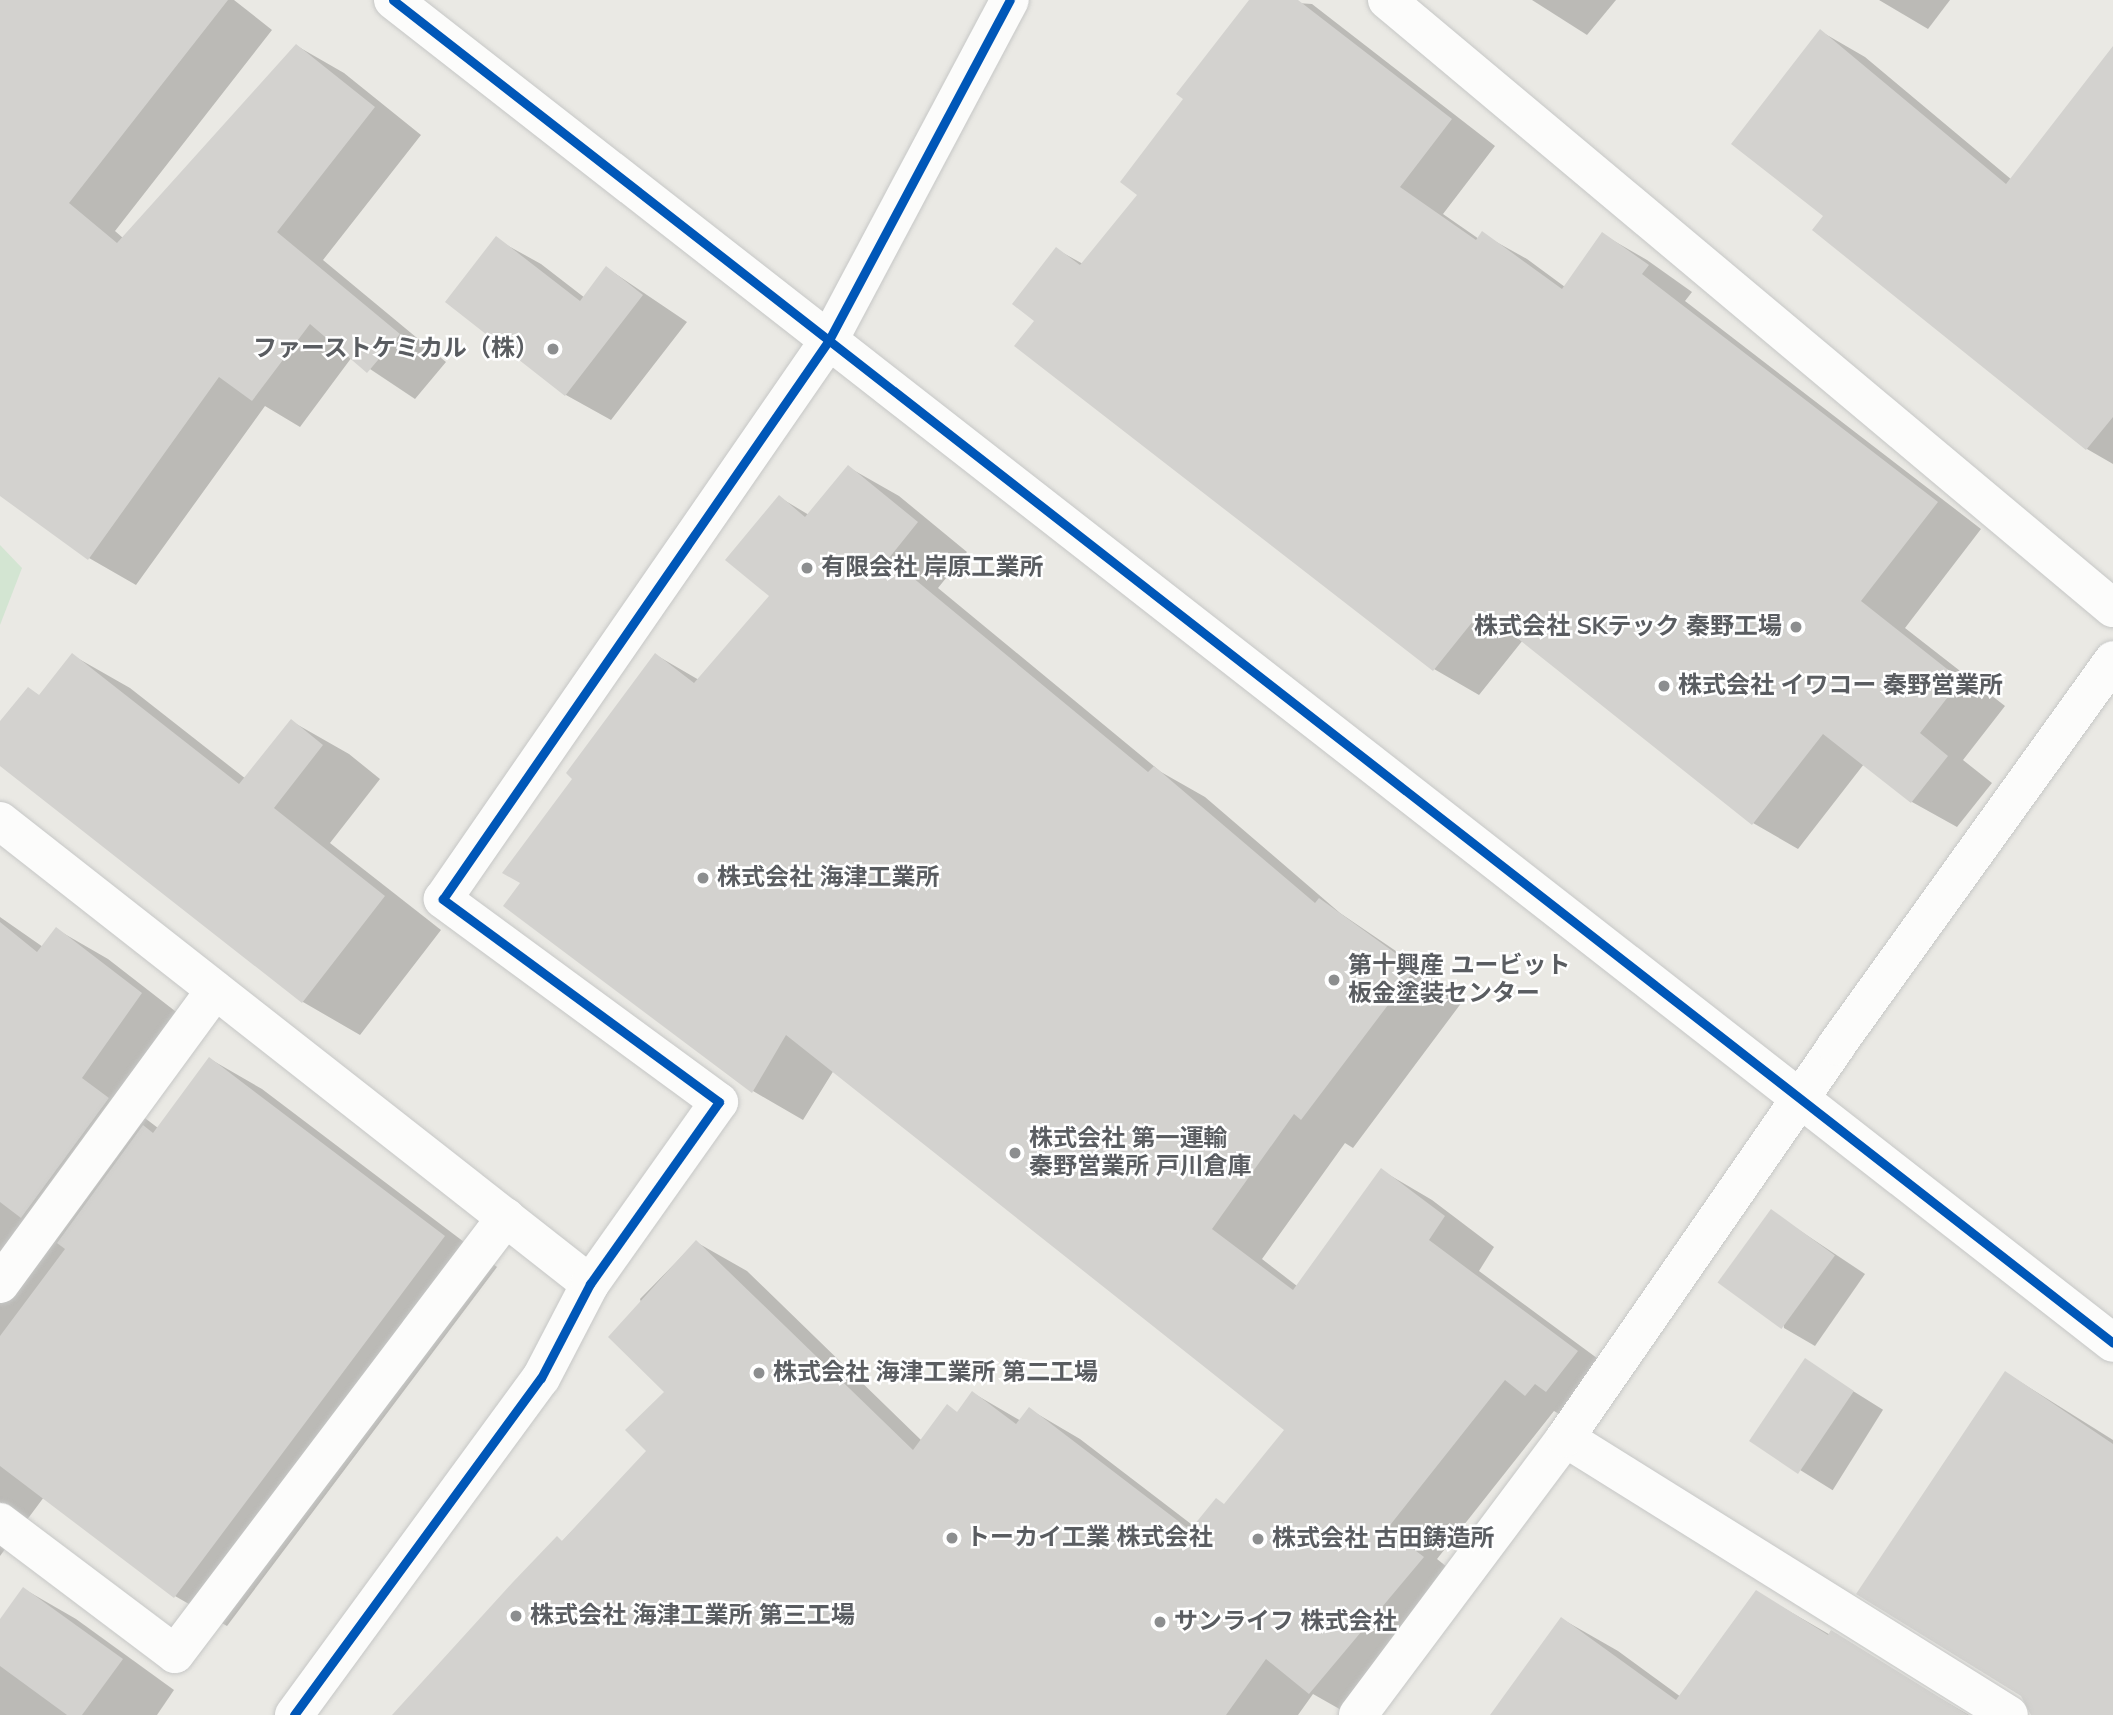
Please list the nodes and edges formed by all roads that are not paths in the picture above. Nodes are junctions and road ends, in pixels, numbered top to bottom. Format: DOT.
graph roads {
  1 [pos="393,0"];
  2 [pos="1010,0"];
  3 [pos="1387,0"];
  4 [pos="829,340"];
  5 [pos="2113,608"];
  6 [pos="2113,660"];
  7 [pos="0,821"];
  8 [pos="215,990"];
  9 [pos="1799,1100"];
  10 [pos="506,1217"];
  11 [pos="0,1284"];
  12 [pos="590,1284"];
  13 [pos="2113,1343"];
  14 [pos="1565,1438"];
  15 [pos="0,1522"];
  16 [pos="294,1715"];
  17 [pos="1359,1715"];
  18 [pos="2009,1715"];
  1 -- 4 [label="street"];
  2 -- 4 [label="street"];
  3 -- 5 [label="street"];
  4 -- 9 [label="street"];
  4 -- 12 [label="street"];
  6 -- 9 [label="street"];
  7 -- 8 [label="street"];
  8 -- 10 [label="street"];
  8 -- 11 [label="street"];
  9 -- 13 [label="street"];
  9 -- 14 [label="street"];
  10 -- 12 [label="street"];
  10 -- 15 [label="street"];
  12 -- 16 [label="street"];
  14 -- 17 [label="street"];
  14 -- 18 [label="street"];
}
